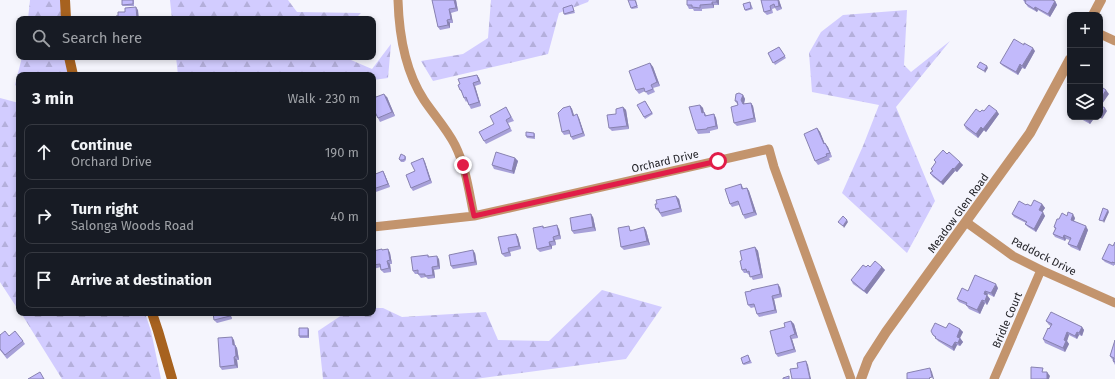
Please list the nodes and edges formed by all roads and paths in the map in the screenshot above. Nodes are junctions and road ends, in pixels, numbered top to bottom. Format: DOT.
graph roads {
  1 [pos="65,0"];
  2 [pos="398,0"];
  3 [pos="1101,0"];
  4 [pos="1095,12"];
  5 [pos="66,16"];
  6 [pos="1103,35"];
  7 [pos="1115,40"];
  8 [pos="70,60"];
  9 [pos="1067,65"];
  10 [pos="72,72"];
  11 [pos="474,216"];
  12 [pos="966,222"];
  13 [pos="376,227"];
  14 [pos="1041,270"];
  15 [pos="1115,304"];
  16 [pos="153,316"];
  17 [pos="172,379"];
  18 [pos="851,379"];
  19 [pos="861,379"];
  20 [pos="994,379"];
  1 -- 5 [label="main road"];
  2 -- 11 [label="street"];
  3 -- 4 [label="street"];
  6 -- 7 [label="street"];
  8 -- 10 [label="main road"];
  9 -- 12 [label="street, Meadow Glen Road"];
  11 -- 13 [label="street, Orchard Drive"];
  11 -- 18 [label="street, Orchard Drive"];
  12 -- 14 [label="street, Paddock Drive"];
  12 -- 19 [label="street, Meadow Glen Road"];
  14 -- 15 [label="street, Paddock Drive"];
  14 -- 20 [label="street, Bridle Court"];
  16 -- 17 [label="main road"];
}
